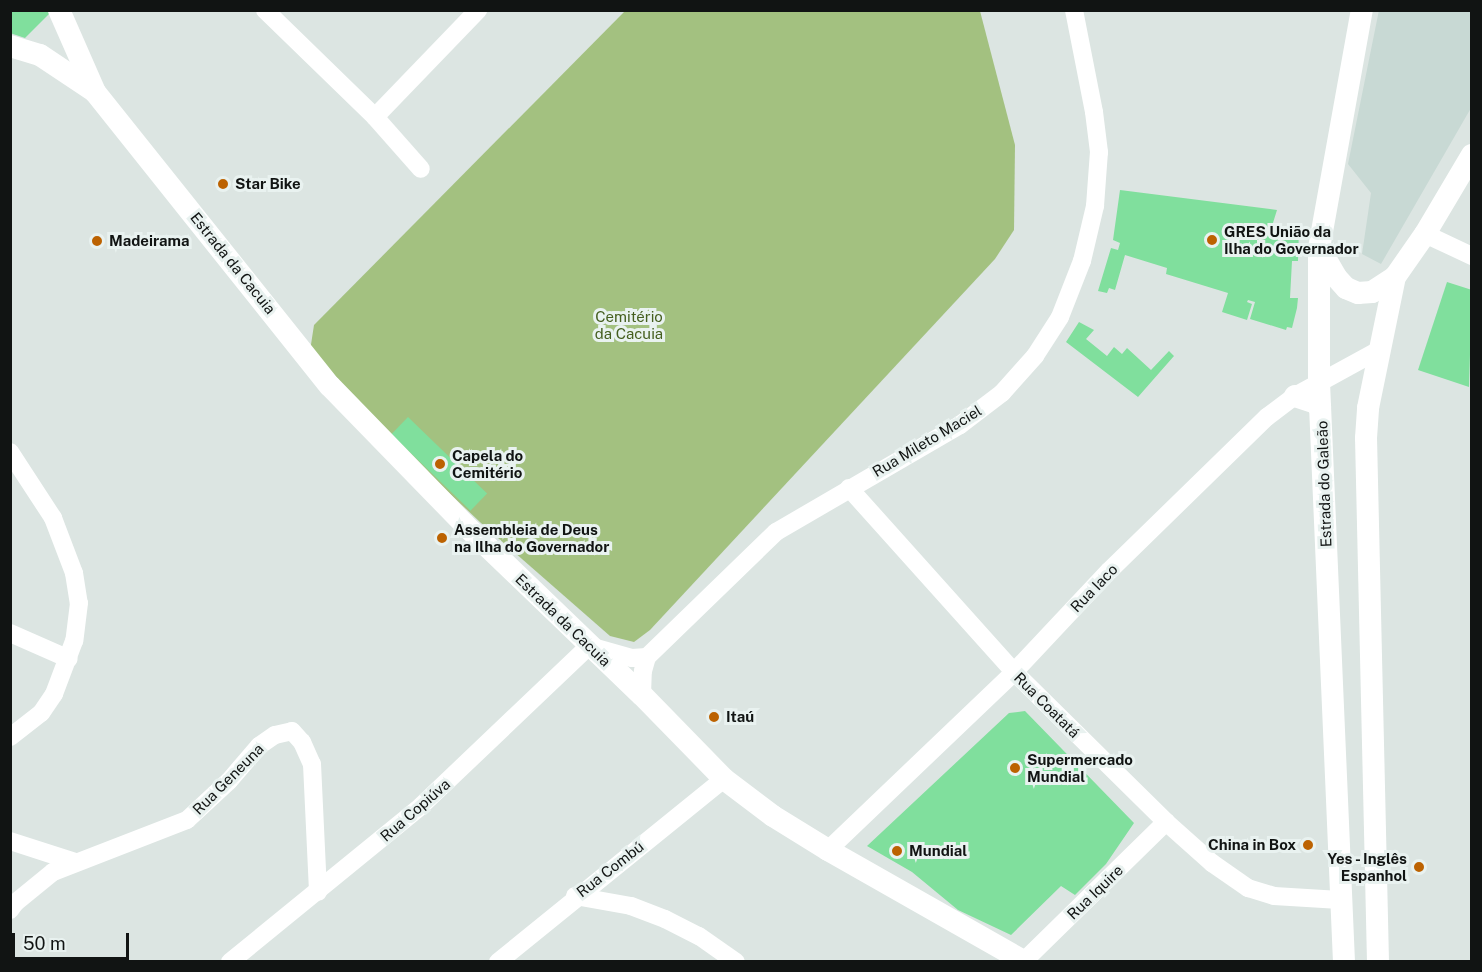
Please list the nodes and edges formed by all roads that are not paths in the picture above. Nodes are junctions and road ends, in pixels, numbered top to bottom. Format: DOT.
graph roads {
  1 [pos="59,10"];
  2 [pos="478,10"];
  3 [pos="1074,10"];
  4 [pos="1362,10"];
  5 [pos="274,14"];
  6 [pos="67,32"];
  7 [pos="10,46"];
  8 [pos="40,55"];
  9 [pos="95,92"];
  10 [pos="375,117"];
  11 [pos="1472,155"];
  12 [pos="421,169"];
  13 [pos="1425,234"];
  14 [pos="1319,248"];
  15 [pos="1472,256"];
  16 [pos="1395,277"];
  17 [pos="1379,350"];
  18 [pos="1319,383"];
  19 [pos="1295,396"];
  20 [pos="1320,407"];
  21 [pos="10,452"];
  22 [pos="849,488"];
  23 [pos="10,633"];
  24 [pos="589,646"];
  25 [pos="647,657"];
  26 [pos="69,659"];
  27 [pos="1014,672"];
  28 [pos="642,695"];
  29 [pos="10,737"];
  30 [pos="724,779"];
  31 [pos="1166,822"];
  32 [pos="10,841"];
  33 [pos="828,850"];
  34 [pos="75,862"];
  35 [pos="318,892"];
  36 [pos="575,897"];
  37 [pos="1340,900"];
  38 [pos="10,910"];
  39 [pos="522,941"];
  40 [pos="1344,960"];
  41 [pos="1378,960"];
  42 [pos="1025,961"];
  43 [pos="230,962"];
  44 [pos="498,962"];
  45 [pos="517,962"];
  46 [pos="736,962"];
  1 -- 6 [label="main road, Estrada da Cacuia"];
  2 -- 10 [label="street"];
  3 -- 22 [label="street, Rua Mileto Maciel"];
  4 -- 14 [label="main road, Estrada do Galeão"];
  5 -- 10 [label="street"];
  6 -- 8 [label="main road"];
  6 -- 9 [label="main road, Estrada da Cacuia"];
  7 -- 8 [label="main road"];
  8 -- 9 [label="main road"];
  9 -- 24 [label="main road, Estrada da Cacuia"];
  10 -- 12 [label="street"];
  11 -- 13 [label="main road"];
  13 -- 15 [label="street"];
  13 -- 16 [label="main road"];
  14 -- 16 [label="main road"];
  14 -- 18 [label="main road, Estrada do Galeão"];
  16 -- 17 [label="main road"];
  17 -- 18 [label="street, Rua Iaco"];
  17 -- 41 [label="main road"];
  18 -- 19 [label="street, Rua Iaco"];
  18 -- 20 [label="main road, Estrada do Galeão"];
  19 -- 20 [label="main road"];
  19 -- 27 [label="street, Rua Iaco"];
  20 -- 37 [label="main road, Estrada do Galeão"];
  21 -- 26 [label="street"];
  22 -- 25 [label="street, Rua Mileto Maciel"];
  22 -- 27 [label="street, Rua Coatatá"];
  23 -- 26 [label="street"];
  24 -- 25 [label="street"];
  24 -- 28 [label="main road, Estrada da Cacuia"];
  24 -- 35 [label="street, Rua Copiúva"];
  25 -- 28 [label="street"];
  26 -- 29 [label="street"];
  27 -- 31 [label="street, Rua Coatatá"];
  27 -- 33 [label="street, Rua Iaco"];
  28 -- 30 [label="main road, Estrada da Cacuia"];
  30 -- 33 [label="main road, Estrada da Cacuia"];
  30 -- 36 [label="street, Rua Combú"];
  31 -- 37 [label="street, Rua Coatatá"];
  31 -- 42 [label="street, Rua Iquire"];
  32 -- 34 [label="street"];
  33 -- 42 [label="main road, Estrada da Cacuia"];
  34 -- 35 [label="street, Rua Geneuna"];
  34 -- 38 [label="street"];
  35 -- 43 [label="street, Rua Copiúva"];
  36 -- 39 [label="street, Rua Combú"];
  36 -- 46 [label="street"];
  37 -- 40 [label="main road, Estrada do Galeão"];
  39 -- 44 [label="street, Rua Combú"];
  39 -- 45 [label="street"];
  40 -- 41 [label="main road"];
}
